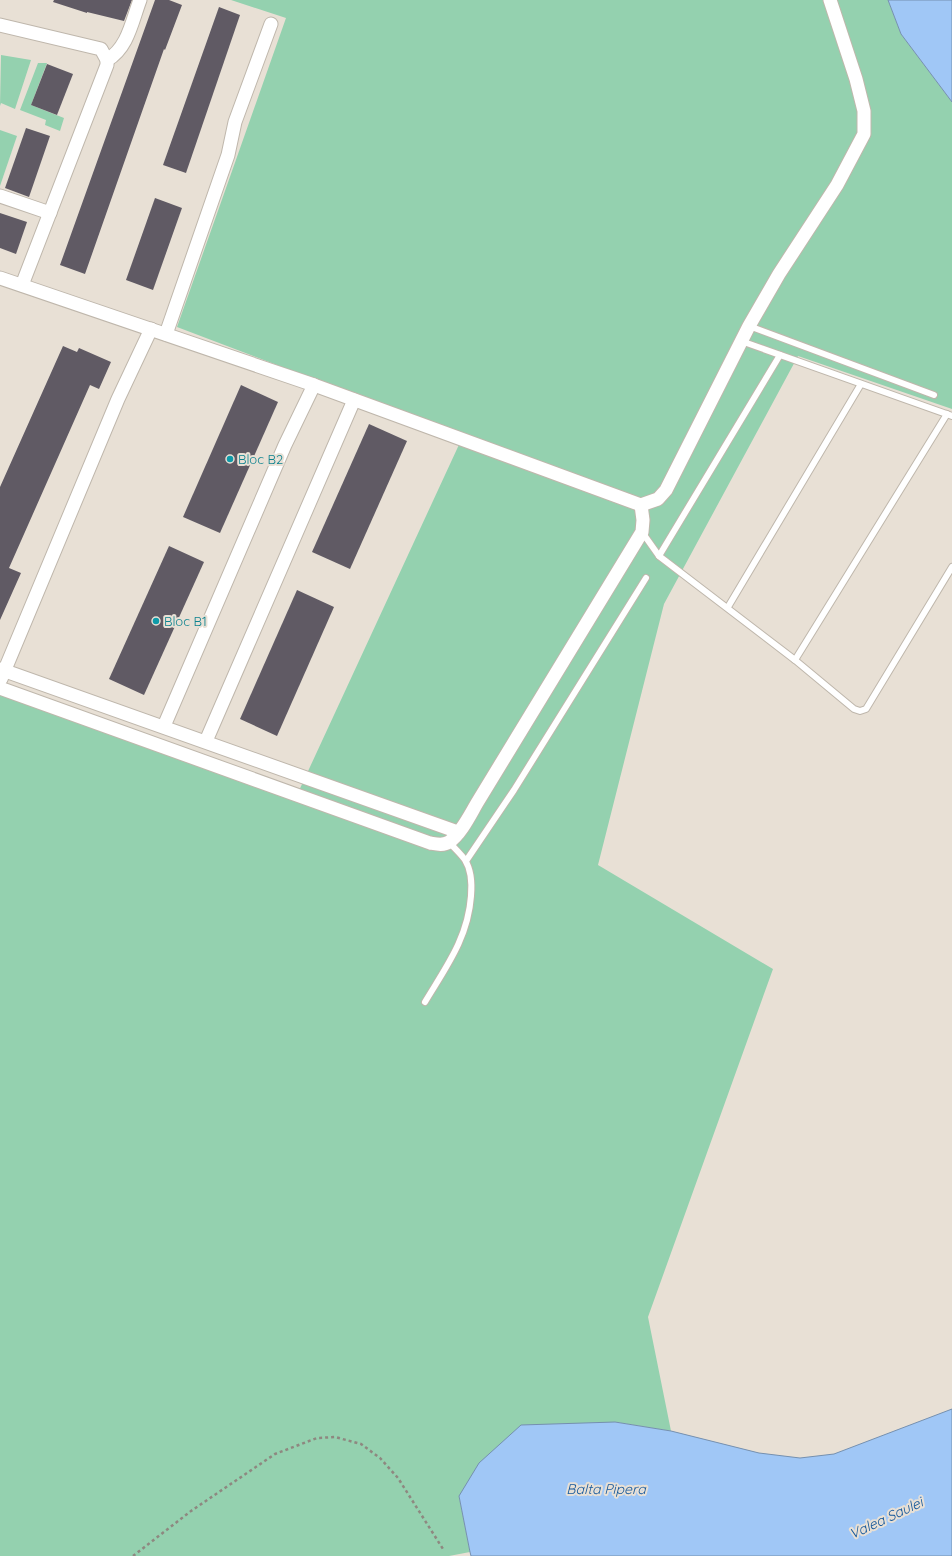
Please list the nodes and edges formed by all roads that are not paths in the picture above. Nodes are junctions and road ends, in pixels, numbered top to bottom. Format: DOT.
graph roads {
  1 [pos="140,0"];
  2 [pos="830,0"];
  3 [pos="272,24"];
  4 [pos="0,25"];
  5 [pos="107,60"];
  6 [pos="0,196"];
  7 [pos="50,213"];
  8 [pos="0,278"];
  9 [pos="22,285"];
  10 [pos="749,326"];
  11 [pos="151,329"];
  12 [pos="166,334"];
  13 [pos="741,341"];
  14 [pos="780,355"];
  15 [pos="862,384"];
  16 [pos="314,385"];
  17 [pos="934,395"];
  18 [pos="354,400"];
  19 [pos="950,415"];
  20 [pos="641,505"];
  21 [pos="642,532"];
  22 [pos="659,556"];
  23 [pos="952,567"];
  24 [pos="646,578"];
  25 [pos="728,607"];
  26 [pos="795,660"];
  27 [pos="1,673"];
  28 [pos="0,688"];
  29 [pos="164,726"];
  30 [pos="206,741"];
  31 [pos="458,832"];
  32 [pos="449,842"];
  33 [pos="466,861"];
  34 [pos="425,1002"];
  1 -- 5 [label="street"];
  2 -- 10 [label="street"];
  3 -- 12 [label="street"];
  4 -- 5 [label="street"];
  5 -- 7 [label="street"];
  6 -- 7 [label="street"];
  7 -- 9 [label="street"];
  8 -- 9 [label="street"];
  9 -- 11 [label="street"];
  10 -- 13 [label="street"];
  10 -- 17 [label="lane"];
  11 -- 12 [label="street"];
  11 -- 27 [label="street"];
  12 -- 16 [label="street"];
  13 -- 14 [label="lane"];
  13 -- 20 [label="street"];
  14 -- 15 [label="lane"];
  14 -- 22 [label="lane"];
  15 -- 19 [label="lane"];
  15 -- 25 [label="lane"];
  16 -- 18 [label="street"];
  16 -- 29 [label="street"];
  18 -- 20 [label="street"];
  18 -- 30 [label="street"];
  19 -- 26 [label="lane"];
  20 -- 21 [label="street"];
  21 -- 22 [label="lane"];
  21 -- 31 [label="street"];
  22 -- 25 [label="lane"];
  23 -- 26 [label="lane"];
  24 -- 33 [label="lane"];
  25 -- 26 [label="lane"];
  27 -- 29 [label="street"];
  28 -- 32 [label="street"];
  29 -- 30 [label="street"];
  30 -- 31 [label="street"];
  31 -- 32 [label="street"];
  32 -- 33 [label="lane"];
  33 -- 34 [label="lane"];
}
